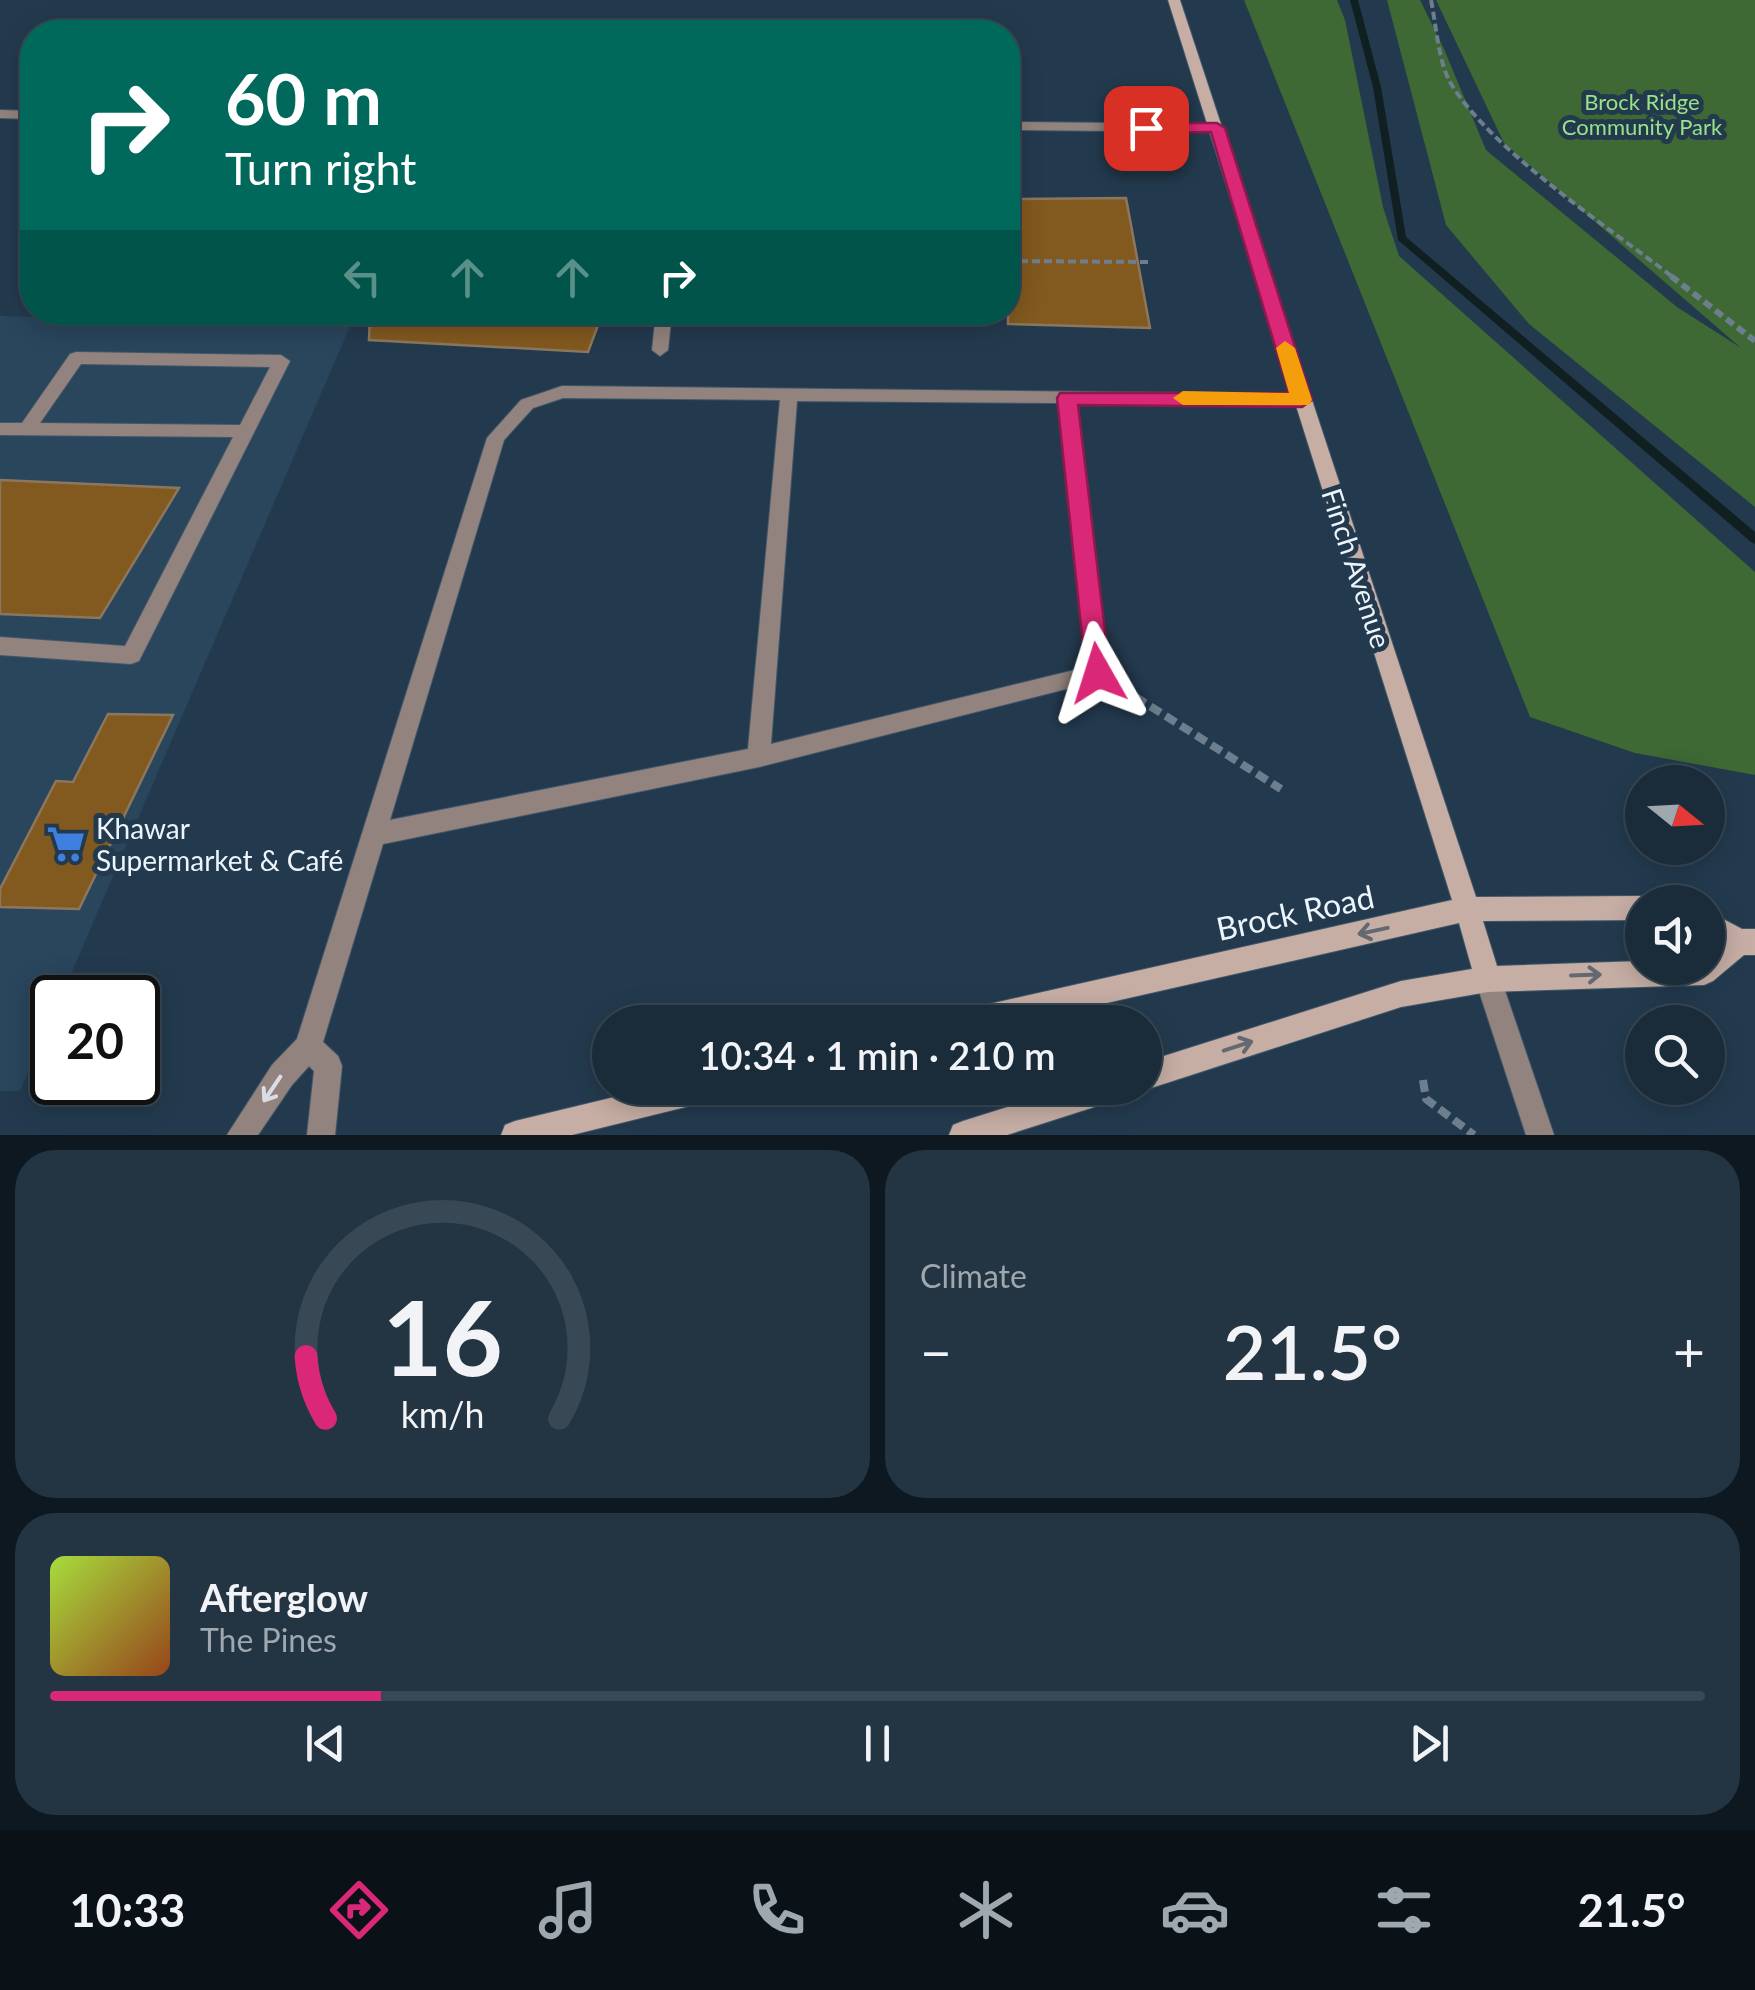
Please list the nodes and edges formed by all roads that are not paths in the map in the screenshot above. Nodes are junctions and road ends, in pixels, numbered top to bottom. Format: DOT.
graph roads {
  1 [pos="1174,0"];
  2 [pos="1020,126"];
  3 [pos="1217,128"];
  4 [pos="663,325"];
  5 [pos="660,350"];
  6 [pos="789,394"];
  7 [pos="1068,398"];
  8 [pos="1302,400"];
  9 [pos="0,430"];
  10 [pos="26,430"];
  11 [pos="245,431"];
  12 [pos="0,646"];
  13 [pos="759,756"];
  14 [pos="377,834"];
  15 [pos="1625,908"];
  16 [pos="1468,909"];
  17 [pos="1747,942"];
  18 [pos="1488,979"];
  19 [pos="1042,1005"];
  20 [pos="308,1047"];
  21 [pos="1162,1071"];
  22 [pos="637,1105"];
  23 [pos="1057,1105"];
  24 [pos="241,1135"];
  25 [pos="321,1135"];
  26 [pos="515,1135"];
  27 [pos="963,1135"];
  28 [pos="1540,1135"];
  1 -- 3 [label="main road, Finch Avenue"];
  2 -- 3 [label="street"];
  3 -- 8 [label="main road, Finch Avenue"];
  4 -- 5 [label="street"];
  6 -- 7 [label="street"];
  6 -- 13 [label="street"];
  6 -- 14 [label="street"];
  7 -- 8 [label="street"];
  7 -- 13 [label="street"];
  8 -- 16 [label="main road, Finch Avenue"];
  9 -- 10 [label="street"];
  10 -- 11 [label="street"];
  10 -- 11 [label="street"];
  11 -- 12 [label="street"];
  13 -- 14 [label="street"];
  14 -- 20 [label="street"];
  15 -- 16 [label="main road, Brock Road"];
  16 -- 18 [label="main road, Finch Avenue"];
  16 -- 19 [label="main road, Brock Road, one-way"];
  18 -- 17 [label="main road, one-way"];
  21 -- 18 [label="main road, one-way"];
  18 -- 28 [label="street, Finch Avenue"];
  20 -- 24 [label="street, one-way"];
  20 -- 25 [label="street"];
  22 -- 26 [label="main road"];
  23 -- 27 [label="main road"];
}
